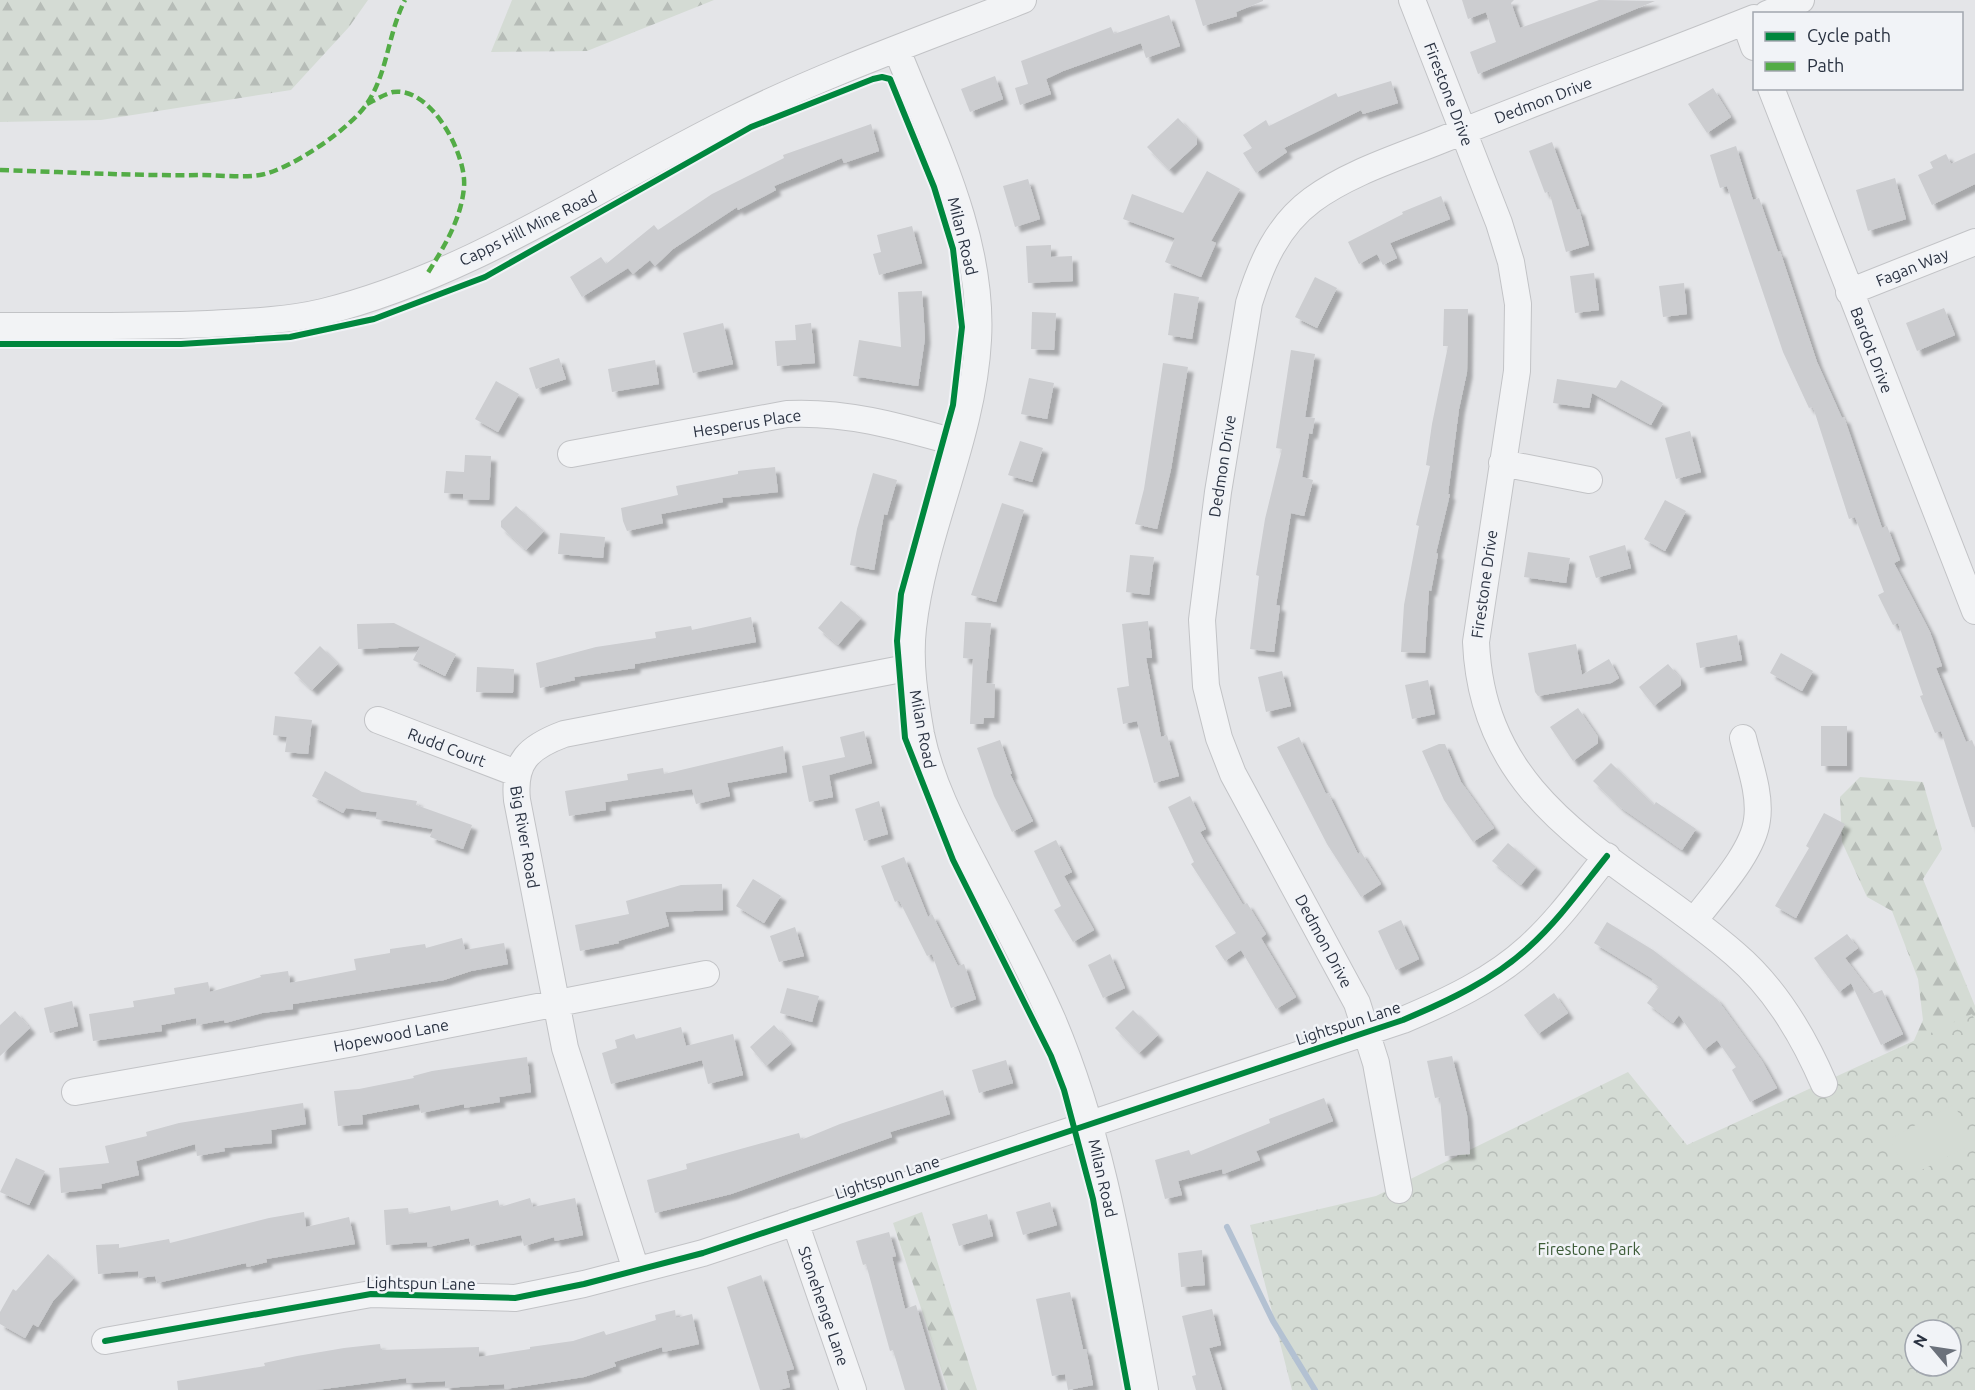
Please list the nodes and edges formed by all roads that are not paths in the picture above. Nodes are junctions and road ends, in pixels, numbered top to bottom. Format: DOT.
graph roads {
  1 [pos="1023,0"];
  2 [pos="1412,0"];
  3 [pos="1801,0"];
  4 [pos="1770,12"];
  5 [pos="1753,19"];
  6 [pos="897,50"];
  7 [pos="1772,90"];
  8 [pos="1463,132"];
  9 [pos="1975,242"];
  10 [pos="1850,292"];
  11 [pos="0,326"];
  12 [pos="958,442"];
  13 [pos="571,454"];
  14 [pos="1502,463"];
  15 [pos="1589,480"];
  16 [pos="1971,585"];
  17 [pos="1975,611"];
  18 [pos="912,667"];
  19 [pos="378,720"];
  20 [pos="1743,738"];
  21 [pos="516,773"];
  22 [pos="1607,856"];
  23 [pos="1694,921"];
  24 [pos="706,974"];
  25 [pos="555,1002"];
  26 [pos="1368,1031"];
  27 [pos="1824,1084"];
  28 [pos="75,1092"];
  29 [pos="1091,1124"];
  30 [pos="1399,1190"];
  31 [pos="795,1222"];
  32 [pos="636,1270"];
  33 [pos="105,1341"];
  34 [pos="853,1390"];
  35 [pos="1145,1390"];
  1 -- 6 [label="street, Capps Hill Mine Road"];
  2 -- 8 [label="street, Firestone Drive"];
  3 -- 4 [label="street, Dedmon Drive"];
  5 -- 8 [label="street, Dedmon Drive"];
  6 -- 11 [label="street, Capps Hill Mine Road"];
  6 -- 12 [label="street, Milan Road"];
  7 -- 10 [label="street, Bardot Drive"];
  8 -- 14 [label="street, Firestone Drive"];
  8 -- 26 [label="street, Dedmon Drive"];
  9 -- 10 [label="street, Fagan Way"];
  10 -- 16 [label="street, Bardot Drive"];
  12 -- 13 [label="street, Hesperus Place"];
  12 -- 18 [label="street, Milan Road"];
  14 -- 15 [label="street"];
  14 -- 22 [label="street, Firestone Drive"];
  16 -- 17 [label="street, Bardot Drive"];
  18 -- 21 [label="street, Big River Road"];
  18 -- 29 [label="street, Milan Road"];
  19 -- 21 [label="street, Rudd Court"];
  20 -- 23 [label="street"];
  21 -- 25 [label="street, Big River Road"];
  22 -- 23 [label="street, Firestone Drive"];
  22 -- 26 [label="street, Lightspun Lane"];
  23 -- 27 [label="street, Firestone Drive"];
  24 -- 25 [label="street, Hopewood Lane"];
  25 -- 28 [label="street, Hopewood Lane"];
  25 -- 32 [label="street, Big River Road"];
  26 -- 29 [label="street, Lightspun Lane"];
  26 -- 30 [label="street, Dedmon Drive"];
  29 -- 31 [label="street, Lightspun Lane"];
  29 -- 35 [label="street, Milan Road"];
  31 -- 32 [label="street, Lightspun Lane"];
  31 -- 34 [label="street, Stonehenge Lane"];
  32 -- 33 [label="street, Lightspun Lane"];
}
